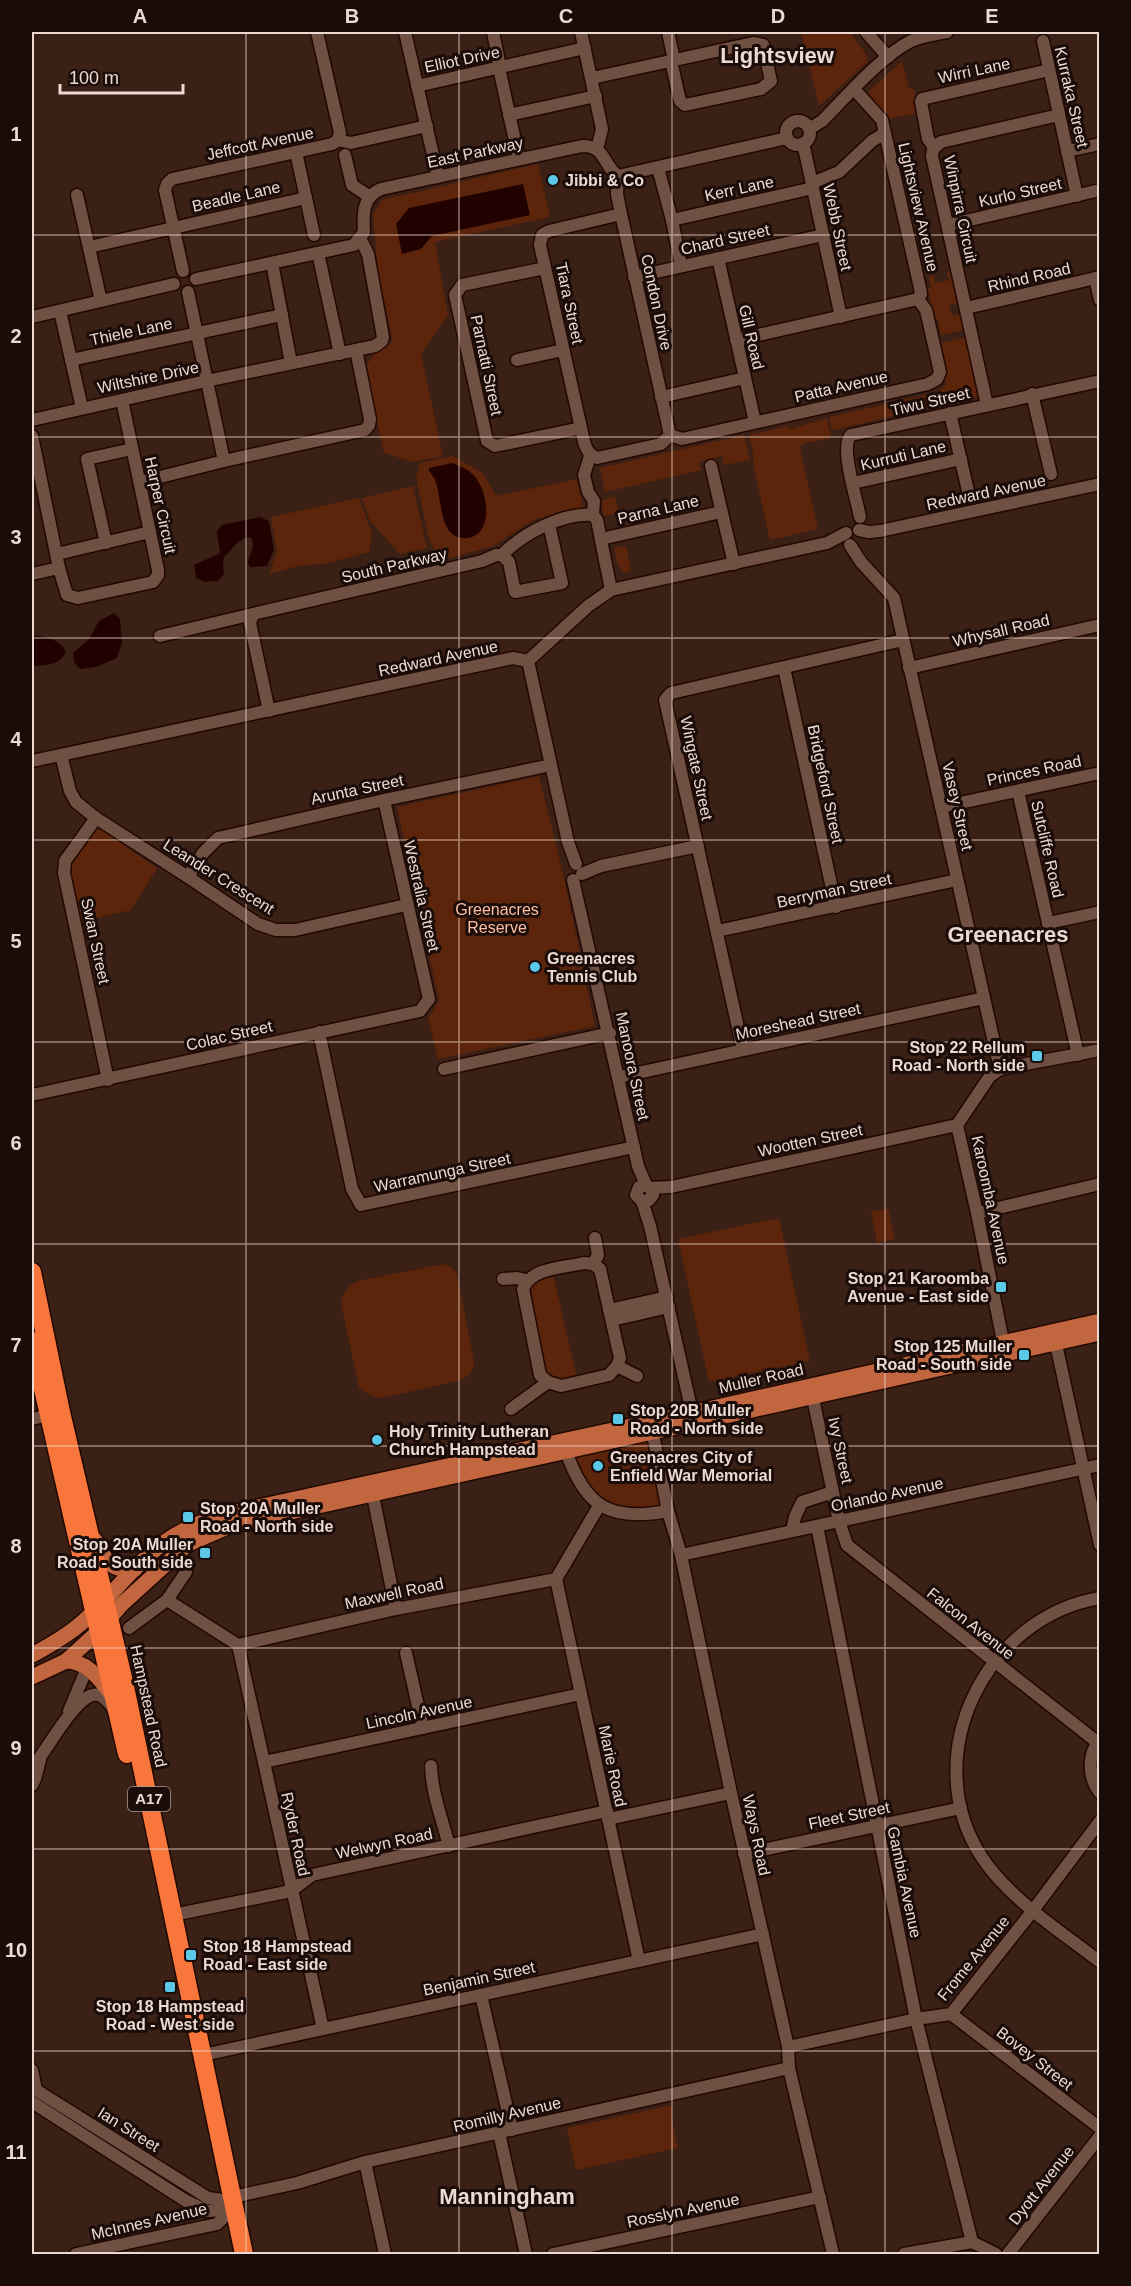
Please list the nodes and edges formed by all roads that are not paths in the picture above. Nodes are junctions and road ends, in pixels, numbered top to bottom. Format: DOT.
graph roads {
  1 [pos="317,32"];
  2 [pos="405,32"];
  3 [pos="493,32"];
  4 [pos="581,32"];
  5 [pos="668,32"];
  6 [pos="866,32"];
  7 [pos="947,32"];
  8 [pos="757,40"];
  9 [pos="1042,40"];
  10 [pos="585,48"];
  11 [pos="888,57"];
  12 [pos="672,60"];
  13 [pos="500,67"];
  14 [pos="1049,70"];
  15 [pos="592,78"];
  16 [pos="417,86"];
  17 [pos="854,90"];
  18 [pos="596,96"];
  19 [pos="509,115"];
  20 [pos="1059,115"];
  21 [pos="426,126"];
  22 [pos="809,129"];
  23 [pos="885,133"];
  24 [pos="787,138"];
  25 [pos="338,140"];
  26 [pos="803,143"];
  27 [pos="1100,144"];
  28 [pos="934,147"];
  29 [pos="597,149"];
  30 [pos="1067,151"];
  31 [pos="296,152"];
  32 [pos="345,155"];
  33 [pos="519,159"];
  34 [pos="658,168"];
  35 [pos="618,176"];
  36 [pos="438,177"];
  37 [pos="812,185"];
  38 [pos="1100,190"];
  39 [pos="77,195"];
  40 [pos="1077,196"];
  41 [pos="370,197"];
  42 [pos="306,198"];
  43 [pos="621,214"];
  44 [pos="672,220"];
  45 [pos="948,225"];
  46 [pos="174,227"];
  47 [pos="314,235"];
  48 [pos="823,235"];
  49 [pos="361,240"];
  50 [pos="89,247"];
  51 [pos="318,253"];
  52 [pos="718,258"];
  53 [pos="272,263"];
  54 [pos="681,266"];
  55 [pos="545,268"];
  56 [pos="183,271"];
  57 [pos="634,277"];
  58 [pos="1097,278"];
  59 [pos="196,279"];
  60 [pos="174,284"];
  61 [pos="188,292"];
  62 [pos="918,299"];
  63 [pos="1100,300"];
  64 [pos="100,302"];
  65 [pos="966,308"];
  66 [pos="60,311"];
  67 [pos="282,315"];
  68 [pos="32,317"];
  69 [pos="841,317"];
  70 [pos="197,334"];
  71 [pos="736,340"];
  72 [pos="356,350"];
  73 [pos="563,350"];
  74 [pos="339,354"];
  75 [pos="71,360"];
  76 [pos="517,360"];
  77 [pos="291,363"];
  78 [pos="745,378"];
  79 [pos="206,381"];
  80 [pos="1100,381"];
  81 [pos="1032,394"];
  82 [pos="661,397"];
  83 [pos="122,400"];
  84 [pos="987,405"];
  85 [pos="82,408"];
  86 [pos="950,413"];
  87 [pos="32,420"];
  88 [pos="755,422"];
  89 [pos="581,428"];
  90 [pos="670,435"];
  91 [pos="32,436"];
  92 [pos="132,449"];
  93 [pos="961,459"];
  94 [pos="588,460"];
  95 [pos="224,461"];
  96 [pos="711,466"];
  97 [pos="36,472"];
  98 [pos="1051,474"];
  99 [pos="140,482"];
  100 [pos="853,483"];
  101 [pos="1100,484"];
  102 [pos="968,491"];
  103 [pos="722,512"];
  104 [pos="593,515"];
  105 [pos="549,524"];
  106 [pos="150,532"];
  107 [pos="855,536"];
  108 [pos="601,539"];
  109 [pos="106,543"];
  110 [pos="57,554"];
  111 [pos="502,555"];
  112 [pos="734,564"];
  113 [pos="59,568"];
  114 [pos="32,574"];
  115 [pos="611,590"];
  116 [pos="253,614"];
  117 [pos="1100,625"];
  118 [pos="160,636"];
  119 [pos="903,640"];
  120 [pos="528,661"];
  121 [pos="784,668"];
  122 [pos="909,668"];
  123 [pos="269,711"];
  124 [pos="62,755"];
  125 [pos="32,761"];
  126 [pos="551,765"];
  127 [pos="1100,773"];
  128 [pos="1018,791"];
  129 [pos="384,800"];
  130 [pos="941,807"];
  131 [pos="96,818"];
  132 [pos="698,846"];
  133 [pos="577,871"];
  134 [pos="188,876"];
  135 [pos="957,880"];
  136 [pos="406,905"];
  137 [pos="836,907"];
  138 [pos="1100,912"];
  139 [pos="1048,923"];
  140 [pos="717,931"];
  141 [pos="429,999"];
  142 [pos="984,999"];
  143 [pos="319,1032"];
  144 [pos="610,1033"];
  145 [pos="743,1050"];
  146 [pos="1100,1050"];
  147 [pos="1078,1055"];
  148 [pos="444,1069"];
  149 [pos="1000,1069"];
  150 [pos="619,1077"];
  151 [pos="108,1080"];
  152 [pos="32,1095"];
  153 [pos="957,1125"];
  154 [pos="634,1147"];
  155 [pos="1100,1184"];
  156 [pos="646,1193"];
  157 [pos="977,1213"];
  158 [pos="595,1238"];
  159 [pos="593,1264"];
  160 [pos="32,1275"];
  161 [pos="502,1279"];
  162 [pos="526,1280"];
  163 [pos="668,1302"];
  164 [pos="610,1315"];
  165 [pos="1100,1321"];
  166 [pos="1100,1333"];
  167 [pos="1054,1337"];
  168 [pos="32,1341"];
  169 [pos="1005,1347"];
  170 [pos="617,1366"];
  171 [pos="637,1376"];
  172 [pos="548,1382"];
  173 [pos="812,1391"];
  174 [pos="511,1408"];
  175 [pos="47,1416"];
  176 [pos="693,1418"];
  177 [pos="651,1427"];
  178 [pos="566,1451"];
  179 [pos="1100,1465"];
  180 [pos="1083,1469"];
  181 [pos="371,1488"];
  182 [pos="833,1492"];
  183 [pos="599,1506"];
  184 [pos="668,1511"];
  185 [pos="839,1521"];
  186 [pos="88,1526"];
  187 [pos="817,1526"];
  188 [pos="792,1531"];
  189 [pos="1100,1545"];
  190 [pos="681,1555"];
  191 [pos="135,1569"];
  192 [pos="186,1572"];
  193 [pos="556,1579"];
  194 [pos="1100,1598"];
  195 [pos="167,1600"];
  196 [pos="396,1609"];
  197 [pos="102,1615"];
  198 [pos="129,1628"];
  199 [pos="238,1644"];
  200 [pos="406,1653"];
  201 [pos="32,1655"];
  202 [pos="66,1661"];
  203 [pos="995,1662"];
  204 [pos="87,1668"];
  205 [pos="32,1677"];
  206 [pos="581,1694"];
  207 [pos="112,1695"];
  208 [pos="117,1713"];
  209 [pos="68,1715"];
  210 [pos="423,1728"];
  211 [pos="1098,1741"];
  212 [pos="264,1762"];
  213 [pos="36,1763"];
  214 [pos="431,1766"];
  215 [pos="32,1785"];
  216 [pos="731,1793"];
  217 [pos="1100,1793"];
  218 [pos="961,1808"];
  219 [pos="607,1815"];
  220 [pos="1100,1821"];
  221 [pos="877,1827"];
  222 [pos="449,1846"];
  223 [pos="744,1854"];
  224 [pos="291,1891"];
  225 [pos="1033,1909"];
  226 [pos="168,1916"];
  227 [pos="763,1934"];
  228 [pos="639,1961"];
  229 [pos="1100,1962"];
  230 [pos="481,1995"];
  231 [pos="951,2014"];
  232 [pos="916,2019"];
  233 [pos="323,2029"];
  234 [pos="788,2047"];
  235 [pos="198,2056"];
  236 [pos="789,2068"];
  237 [pos="32,2070"];
  238 [pos="34,2092"];
  239 [pos="32,2102"];
  240 [pos="1100,2128"];
  241 [pos="506,2132"];
  242 [pos="1100,2136"];
  243 [pos="365,2162"];
  244 [pos="820,2197"];
  245 [pos="229,2208"];
  246 [pos="972,2242"];
  247 [pos="76,2254"];
  248 [pos="236,2254"];
  249 [pos="244,2254"];
  250 [pos="385,2254"];
  251 [pos="526,2254"];
  252 [pos="553,2254"];
  253 [pos="833,2254"];
  254 [pos="904,2254"];
  255 [pos="996,2254"];
  256 [pos="1008,2254"];
  1 -- 25 [label="street, Jeffcott Avenue"];
  2 -- 16 [label="street"];
  3 -- 13 [label="street"];
  4 -- 10 [label="street"];
  5 -- 12 [label="street"];
  6 -- 11 [label="street"];
  7 -- 11 [label="street"];
  8 -- 12 [label="street"];
  8 -- 12 [label="street"];
  9 -- 14 [label="street, Kurraka Street"];
  10 -- 13 [label="street, Elliot Drive"];
  10 -- 15 [label="street"];
  11 -- 17 [label="street"];
  12 -- 15 [label="street"];
  13 -- 16 [label="street, Elliot Drive"];
  13 -- 19 [label="street"];
  14 -- 20 [label="street, Kurraka Street"];
  14 -- 28 [label="street, Wirri Lane"];
  15 -- 18 [label="street"];
  16 -- 21 [label="street"];
  17 -- 22 [label="street"];
  17 -- 23 [label="street, Lightsview Avenue"];
  18 -- 19 [label="street"];
  18 -- 29 [label="street"];
  19 -- 33 [label="street"];
  20 -- 28 [label="street, Winpirra Circuit"];
  20 -- 30 [label="street, Kurraka Street"];
  21 -- 25 [label="street"];
  21 -- 36 [label="street"];
  22 -- 24 [label="street"];
  22 -- 26 [label="street"];
  23 -- 37 [label="street, Kerr Lane"];
  23 -- 62 [label="street, Lightsview Avenue"];
  24 -- 26 [label="street"];
  24 -- 34 [label="street"];
  25 -- 31 [label="street, Jeffcott Avenue"];
  26 -- 37 [label="street, Webb Street"];
  27 -- 30 [label="street"];
  28 -- 45 [label="street, Winpirra Circuit"];
  29 -- 33 [label="street, East Parkway"];
  29 -- 35 [label="street"];
  30 -- 40 [label="street, Kurraka Street"];
  31 -- 42 [label="street"];
  31 -- 46 [label="street, Jeffcott Avenue"];
  32 -- 41 [label="street"];
  33 -- 36 [label="street, East Parkway"];
  34 -- 35 [label="street"];
  34 -- 44 [label="street"];
  35 -- 43 [label="street, Condon Drive"];
  36 -- 41 [label="street, East Parkway"];
  37 -- 44 [label="street, Kerr Lane"];
  37 -- 48 [label="street, Webb Street"];
  38 -- 40 [label="street, Kurlo Street"];
  39 -- 50 [label="street"];
  40 -- 45 [label="street, Kurlo Street"];
  41 -- 49 [label="street"];
  42 -- 46 [label="street, Beadle Lane"];
  42 -- 47 [label="street"];
  43 -- 55 [label="street, Tiara Street"];
  43 -- 57 [label="street, Condon Drive"];
  44 -- 54 [label="street"];
  45 -- 65 [label="street, Winpirra Circuit"];
  46 -- 50 [label="street, Beadle Lane"];
  46 -- 56 [label="street, Jeffcott Avenue"];
  48 -- 52 [label="street, Chard Street"];
  48 -- 69 [label="street, Webb Street"];
  49 -- 51 [label="street"];
  49 -- 72 [label="street, Wiltshire Drive"];
  50 -- 64 [label="street"];
  51 -- 53 [label="street"];
  51 -- 74 [label="street"];
  52 -- 54 [label="street, Chard Street"];
  52 -- 71 [label="street, Gill Road"];
  53 -- 59 [label="street"];
  53 -- 67 [label="street"];
  54 -- 57 [label="street, Chard Street"];
  55 -- 73 [label="street, Tiara Street"];
  55 -- 89 [label="street, Parnatti Street"];
  56 -- 59 [label="street"];
  56 -- 60 [label="street"];
  57 -- 82 [label="street, Condon Drive"];
  58 -- 63 [label="street"];
  58 -- 65 [label="street, Rhind Road"];
  59 -- 61 [label="street"];
  60 -- 61 [label="street"];
  60 -- 64 [label="street"];
  61 -- 70 [label="street"];
  62 -- 69 [label="street"];
  62 -- 88 [label="street, Patta Avenue"];
  64 -- 66 [label="street"];
  65 -- 84 [label="street, Winpirra Circuit"];
  66 -- 68 [label="street"];
  66 -- 75 [label="street"];
  67 -- 70 [label="street, Thiele Lane"];
  67 -- 77 [label="street"];
  69 -- 71 [label="street"];
  70 -- 75 [label="street, Thiele Lane"];
  70 -- 79 [label="street"];
  71 -- 78 [label="street, Gill Road"];
  72 -- 74 [label="street, Wiltshire Drive"];
  72 -- 95 [label="street"];
  73 -- 76 [label="street"];
  73 -- 89 [label="street, Tiara Street"];
  74 -- 77 [label="street, Wiltshire Drive"];
  75 -- 85 [label="street"];
  77 -- 79 [label="street, Wiltshire Drive"];
  78 -- 82 [label="street"];
  78 -- 88 [label="street, Gill Road"];
  79 -- 83 [label="street, Wiltshire Drive"];
  79 -- 95 [label="street"];
  80 -- 81 [label="street, Tiwu Street"];
  81 -- 84 [label="street, Tiwu Street"];
  81 -- 98 [label="street"];
  82 -- 90 [label="street, Condon Drive"];
  83 -- 85 [label="street, Wiltshire Drive"];
  83 -- 92 [label="street, Harper Circuit"];
  84 -- 86 [label="street, Tiwu Street"];
  85 -- 87 [label="street, Wiltshire Drive"];
  86 -- 93 [label="street"];
  86 -- 100 [label="street, Tiwu Street"];
  88 -- 90 [label="street, Patta Avenue"];
  89 -- 94 [label="street, Tiara Street"];
  90 -- 94 [label="street"];
  91 -- 97 [label="street, Harper Circuit"];
  92 -- 99 [label="street, Harper Circuit"];
  92 -- 109 [label="street"];
  93 -- 100 [label="street, Kurruti Lane"];
  93 -- 102 [label="street"];
  94 -- 104 [label="street, Tiara Street"];
  95 -- 99 [label="street"];
  96 -- 103 [label="street, Parna Lane"];
  97 -- 110 [label="street, Harper Circuit"];
  99 -- 106 [label="street, Harper Circuit"];
  100 -- 107 [label="street, Tiwu Street"];
  101 -- 107 [label="street, Redward Avenue"];
  103 -- 108 [label="street, Parna Lane"];
  103 -- 112 [label="street, Parna Lane"];
  104 -- 105 [label="street"];
  104 -- 108 [label="street, Tiara Street"];
  105 -- 111 [label="street"];
  105 -- 111 [label="street"];
  106 -- 109 [label="street"];
  106 -- 113 [label="street, Harper Circuit"];
  107 -- 112 [label="street"];
  107 -- 119 [label="street, Vasey Street"];
  108 -- 115 [label="street, Tiara Street"];
  109 -- 110 [label="street"];
  110 -- 113 [label="street, Harper Circuit"];
  111 -- 116 [label="street, South Parkway"];
  112 -- 115 [label="street"];
  113 -- 114 [label="street"];
  115 -- 120 [label="street"];
  116 -- 118 [label="street, South Parkway"];
  116 -- 123 [label="street"];
  117 -- 122 [label="street, Whysall Road"];
  119 -- 121 [label="street, Wingate Street"];
  119 -- 122 [label="street, Vasey Street"];
  120 -- 123 [label="street, Redward Avenue"];
  120 -- 126 [label="street, Manoora Street"];
  121 -- 132 [label="street, Wingate Street"];
  121 -- 137 [label="street, Bridgeford Street"];
  122 -- 130 [label="street, Vasey Street"];
  123 -- 124 [label="street, Redward Avenue"];
  124 -- 125 [label="street, Redward Avenue"];
  124 -- 131 [label="street, Leander Crescent"];
  126 -- 129 [label="street, Arunta Street"];
  126 -- 133 [label="street, Manoora Street"];
  127 -- 128 [label="street, Princes Road"];
  128 -- 130 [label="street, Princes Road"];
  128 -- 139 [label="street, Sutcliffe Road"];
  129 -- 134 [label="street, Arunta Street"];
  129 -- 136 [label="street, Westralia Street"];
  130 -- 135 [label="street, Vasey Street"];
  131 -- 134 [label="street, Leander Crescent"];
  131 -- 151 [label="street, Swan Street"];
  132 -- 133 [label="street"];
  132 -- 140 [label="street, Wingate Street"];
  133 -- 144 [label="street, Manoora Street"];
  134 -- 136 [label="street, Leander Crescent"];
  135 -- 137 [label="street, Berryman Street"];
  135 -- 142 [label="street, Vasey Street"];
  136 -- 141 [label="street, Westralia Street"];
  137 -- 140 [label="street, Berryman Street"];
  138 -- 139 [label="street"];
  139 -- 147 [label="street, Sutcliffe Road"];
  140 -- 145 [label="street, Wingate Street"];
  141 -- 143 [label="street, Colac Street"];
  142 -- 145 [label="street, Moreshead Street"];
  142 -- 149 [label="street, Vasey Street"];
  143 -- 151 [label="street, Colac Street"];
  143 -- 154 [label="street, Warramunga Street"];
  144 -- 148 [label="street"];
  144 -- 150 [label="street, Manoora Street"];
  145 -- 150 [label="street, Moreshead Street"];
  146 -- 147 [label="street"];
  147 -- 149 [label="street"];
  149 -- 153 [label="street, Karoomba Avenue"];
  150 -- 154 [label="street, Manoora Street"];
  151 -- 152 [label="street, Colac Street"];
  153 -- 156 [label="street, Wootten Street"];
  153 -- 157 [label="street, Karoomba Avenue"];
  154 -- 156 [label="street, Manoora Street"];
  155 -- 157 [label="street"];
  156 -- 163 [label="street, Manoora Street"];
  157 -- 169 [label="street, Karoomba Avenue"];
  158 -- 159 [label="street"];
  159 -- 162 [label="street"];
  159 -- 164 [label="street"];
  160 -- 175 [label="highway, Hampstead Road / A17"];
  161 -- 162 [label="street"];
  162 -- 172 [label="street"];
  163 -- 164 [label="street"];
  163 -- 176 [label="street, Manoora Street"];
  164 -- 170 [label="street"];
  165 -- 167 [label="main road, Muller Road"];
  166 -- 167 [label="main road, Muller Road"];
  167 -- 169 [label="main road, Muller Road"];
  167 -- 180 [label="street"];
  168 -- 175 [label="highway, Hampstead Road / A17"];
  169 -- 173 [label="main road, Muller Road"];
  170 -- 171 [label="street"];
  170 -- 172 [label="street"];
  172 -- 174 [label="street"];
  173 -- 176 [label="main road, Muller Road"];
  173 -- 182 [label="street, Ivy Street"];
  175 -- 186 [label="highway, Hampstead Road / A17"];
  175 -- 197 [label="highway, Hampstead Road / A17"];
  176 -- 177 [label="main road, Muller Road"];
  177 -- 178 [label="main road, Muller Road"];
  177 -- 181 [label="main road, Muller Road"];
  177 -- 184 [label="street, Ways Road"];
  178 -- 181 [label="main road, Muller Road"];
  178 -- 183 [label="street"];
  179 -- 180 [label="street, Orlando Avenue"];
  180 -- 185 [label="street, Orlando Avenue"];
  180 -- 189 [label="street"];
  181 -- 191 [label="main road, Muller Road"];
  181 -- 196 [label="street"];
  181 -- 197 [label="main road, Muller Road"];
  182 -- 185 [label="street, Ivy Street"];
  182 -- 188 [label="street"];
  183 -- 184 [label="street"];
  183 -- 193 [label="street"];
  184 -- 190 [label="street, Ways Road"];
  185 -- 187 [label="street, Orlando Avenue"];
  185 -- 203 [label="street, Falcon Avenue"];
  186 -- 191 [label="main road"];
  186 -- 197 [label="highway, Hampstead Road / A17"];
  187 -- 188 [label="street, Orlando Avenue"];
  187 -- 221 [label="street, Gambia Avenue"];
  188 -- 190 [label="street, Orlando Avenue"];
  190 -- 216 [label="street, Ways Road"];
  191 -- 197 [label="main road, Muller Road"];
  192 -- 195 [label="street"];
  193 -- 196 [label="street, Maxwell Road"];
  193 -- 206 [label="street, Marie Road"];
  194 -- 203 [label="street"];
  195 -- 198 [label="street"];
  195 -- 199 [label="street"];
  196 -- 199 [label="street, Maxwell Road"];
  197 -- 201 [label="main road"];
  197 -- 202 [label="main road"];
  197 -- 207 [label="highway, Hampstead Road / A17"];
  197 -- 226 [label="highway, Hampstead Road / A17"];
  199 -- 212 [label="street, Ryder Road"];
  200 -- 210 [label="street"];
  202 -- 204 [label="main road"];
  202 -- 205 [label="main road"];
  203 -- 211 [label="street, Falcon Avenue"];
  203 -- 218 [label="street"];
  204 -- 207 [label="main road"];
  204 -- 209 [label="street"];
  206 -- 210 [label="street, Lincoln Avenue"];
  206 -- 219 [label="street, Marie Road"];
  207 -- 208 [label="highway, Hampstead Road / A17"];
  208 -- 209 [label="street"];
  208 -- 226 [label="highway, Hampstead Road / A17"];
  209 -- 213 [label="street"];
  210 -- 212 [label="street, Lincoln Avenue"];
  211 -- 217 [label="street"];
  212 -- 224 [label="street, Ryder Road"];
  213 -- 215 [label="street"];
  214 -- 222 [label="street"];
  216 -- 219 [label="street, Welwyn Road"];
  216 -- 223 [label="street, Ways Road"];
  218 -- 221 [label="street, Fleet Street"];
  218 -- 225 [label="street"];
  219 -- 222 [label="street, Welwyn Road"];
  219 -- 228 [label="street, Marie Road"];
  220 -- 225 [label="street, Frome Avenue"];
  221 -- 223 [label="street, Fleet Street"];
  221 -- 232 [label="street, Gambia Avenue"];
  222 -- 224 [label="street, Welwyn Road"];
  223 -- 227 [label="street, Ways Road"];
  224 -- 226 [label="street, Welwyn Road"];
  224 -- 233 [label="street, Ryder Road"];
  225 -- 229 [label="street"];
  225 -- 231 [label="street, Frome Avenue"];
  226 -- 235 [label="highway, Hampstead Road / A17"];
  227 -- 228 [label="street, Benjamin Street"];
  227 -- 234 [label="street, Ways Road"];
  228 -- 230 [label="street, Benjamin Street"];
  230 -- 233 [label="street, Benjamin Street"];
  230 -- 241 [label="street"];
  231 -- 232 [label="street, Frome Avenue"];
  231 -- 240 [label="street, Bovey Street"];
  232 -- 234 [label="street, Frome Avenue"];
  232 -- 246 [label="street, Gambia Avenue"];
  233 -- 235 [label="street, Benjamin Street"];
  234 -- 236 [label="street, Ways Road"];
  235 -- 245 [label="highway, Hampstead Road / A17"];
  236 -- 241 [label="street, Romilly Avenue"];
  236 -- 244 [label="street, Ways Road"];
  237 -- 238 [label="street, Ian Street"];
  238 -- 245 [label="street, Ian Street"];
  239 -- 245 [label="street, Ian Street"];
  241 -- 243 [label="street, Romilly Avenue"];
  241 -- 251 [label="street"];
  242 -- 256 [label="street, Dyott Avenue"];
  243 -- 245 [label="street, Romilly Avenue"];
  243 -- 250 [label="street"];
  244 -- 252 [label="street, Rosslyn Avenue"];
  244 -- 253 [label="street, Ways Road"];
  245 -- 247 [label="street, McInnes Avenue"];
  245 -- 248 [label="highway, Hampstead Road / A17"];
  245 -- 249 [label="highway, Hampstead Road / A17"];
  246 -- 254 [label="street"];
  246 -- 255 [label="street"];
}
